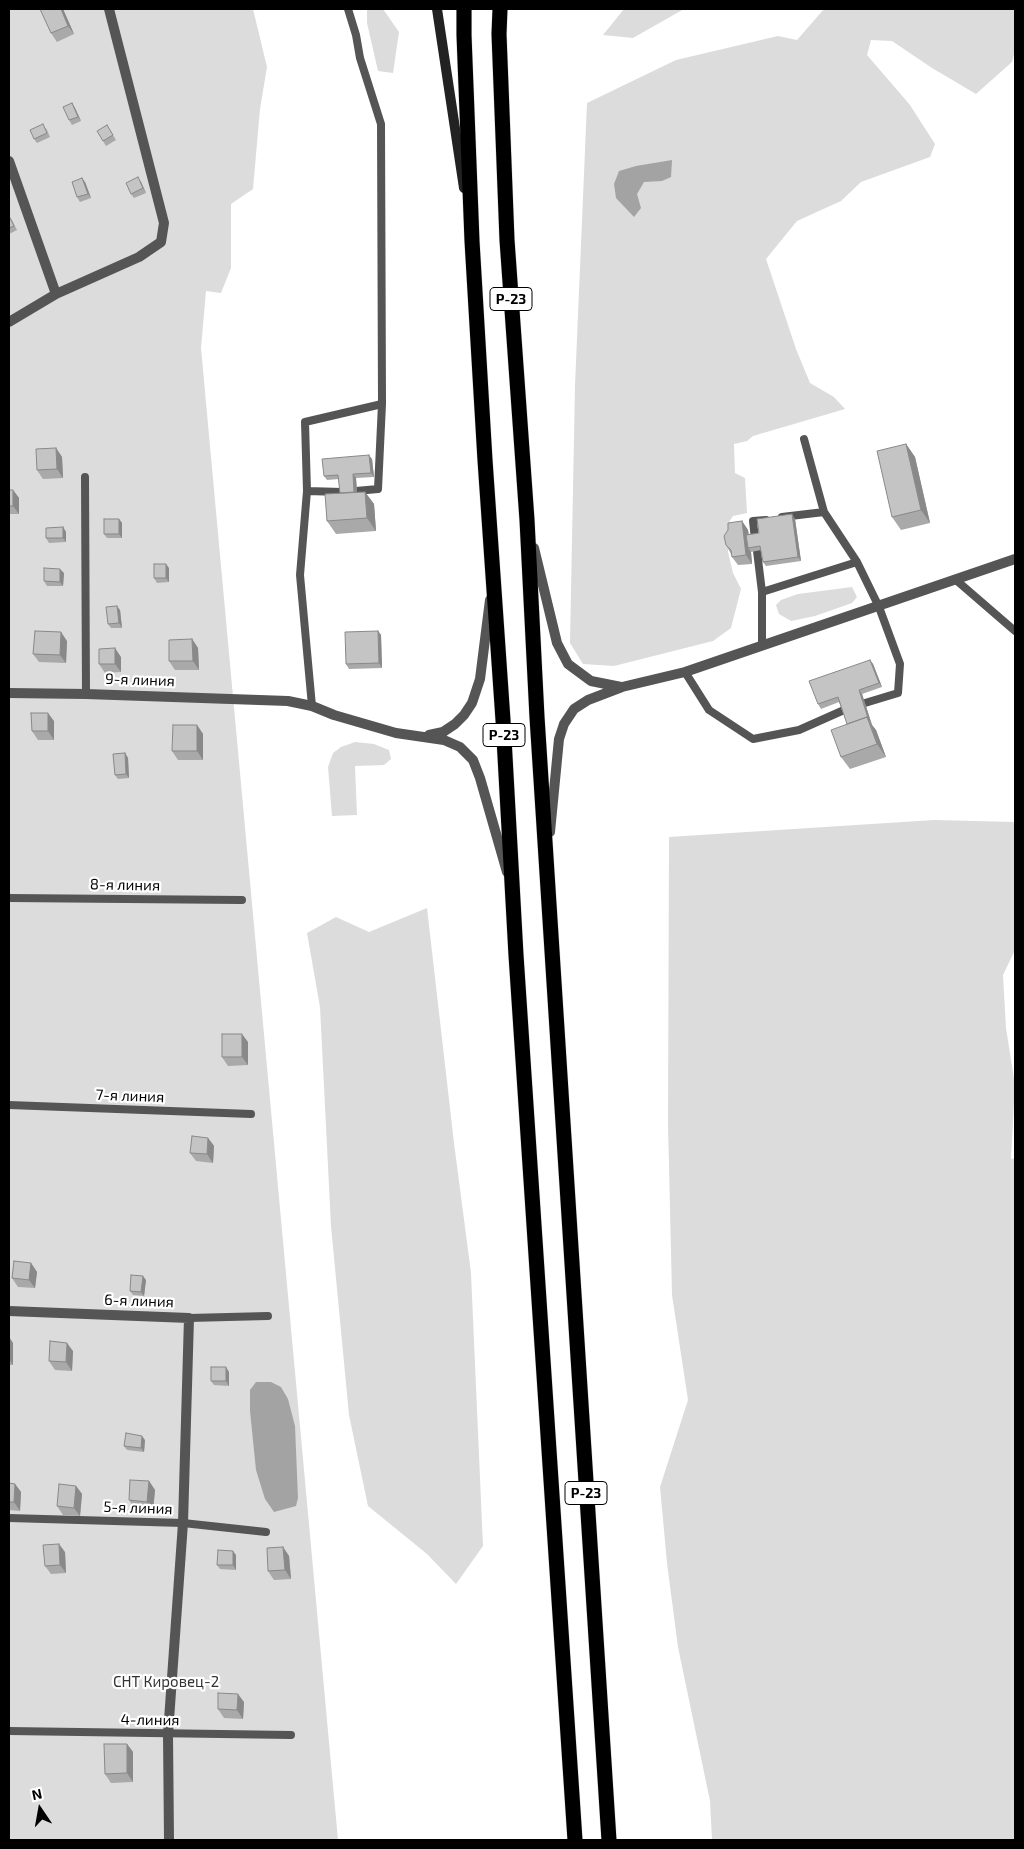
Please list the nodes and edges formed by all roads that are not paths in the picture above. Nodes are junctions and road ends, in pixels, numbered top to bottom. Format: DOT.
graph roads {
  1 [pos="109,9"];
  2 [pos="348,9"];
  3 [pos="437,9"];
  4 [pos="464,9"];
  5 [pos="500,9"];
  6 [pos="9,161"];
  7 [pos="472,241"];
  8 [pos="56,294"];
  9 [pos="9,322"];
  10 [pos="382,404"];
  11 [pos="804,439"];
  12 [pos="85,477"];
  13 [pos="307,491"];
  14 [pos="356,491"];
  15 [pos="342,492"];
  16 [pos="824,512"];
  17 [pos="527,520"];
  18 [pos="755,539"];
  19 [pos="757,551"];
  20 [pos="1015,559"];
  21 [pos="857,562"];
  22 [pos="493,578"];
  23 [pos="956,580"];
  24 [pos="762,592"];
  25 [pos="880,607"];
  26 [pos="1015,631"];
  27 [pos="762,646"];
  28 [pos="685,672"];
  29 [pos="622,687"];
  30 [pos="9,693"];
  31 [pos="86,694"];
  32 [pos="865,703"];
  33 [pos="312,706"];
  34 [pos="844,710"];
  35 [pos="418,737"];
  36 [pos="546,861"];
  37 [pos="513,894"];
  38 [pos="9,898"];
  39 [pos="242,900"];
  40 [pos="9,1104"];
  41 [pos="251,1114"];
  42 [pos="9,1310"];
  43 [pos="268,1316"];
  44 [pos="189,1318"];
  45 [pos="9,1518"];
  46 [pos="183,1523"];
  47 [pos="266,1532"];
  48 [pos="9,1731"];
  49 [pos="168,1734"];
  50 [pos="291,1735"];
  51 [pos="169,1840"];
  52 [pos="575,1840"];
  53 [pos="609,1840"];
  1 -- 8 [label="street"];
  2 -- 10 [label="lane"];
  3 -- 7 [label="main road, Р-23"];
  4 -- 7 [label="highway, Р-23"];
  5 -- 17 [label="highway, Р-23"];
  6 -- 8 [label="street"];
  7 -- 22 [label="highway, Р-23"];
  8 -- 9 [label="street"];
  10 -- 13 [label="lane"];
  10 -- 14 [label="lane"];
  11 -- 16 [label="lane"];
  12 -- 31 [label="lane"];
  13 -- 15 [label="lane"];
  13 -- 33 [label="lane"];
  16 -- 18 [label="lane"];
  16 -- 21 [label="lane"];
  17 -- 29 [label="street"];
  17 -- 36 [label="highway, Р-23"];
  19 -- 24 [label="lane"];
  20 -- 23 [label="street"];
  21 -- 24 [label="lane"];
  21 -- 25 [label="lane"];
  22 -- 35 [label="street"];
  22 -- 37 [label="highway, Р-23"];
  23 -- 25 [label="street"];
  23 -- 26 [label="lane"];
  24 -- 27 [label="lane"];
  25 -- 27 [label="street"];
  25 -- 32 [label="lane"];
  27 -- 28 [label="street"];
  28 -- 29 [label="street"];
  28 -- 34 [label="lane"];
  29 -- 36 [label="street"];
  30 -- 31 [label="street, 9-я линия"];
  31 -- 33 [label="street, 9-я линия"];
  33 -- 35 [label="street, 9-я линия"];
  35 -- 37 [label="street, 9-я линия"];
  36 -- 53 [label="highway, Р-23"];
  37 -- 52 [label="highway, Р-23"];
  38 -- 39 [label="lane, 8-я линия"];
  40 -- 41 [label="lane, 7-я линия"];
  42 -- 44 [label="street, 6-я линия"];
  43 -- 44 [label="lane, 6-я линия"];
  44 -- 46 [label="street"];
  45 -- 46 [label="lane, 5-я линия"];
  46 -- 47 [label="lane, 5-я линия"];
  46 -- 49 [label="street"];
  48 -- 49 [label="lane, 4-линия"];
  49 -- 50 [label="lane, 4-линия"];
  49 -- 51 [label="street"];
}
